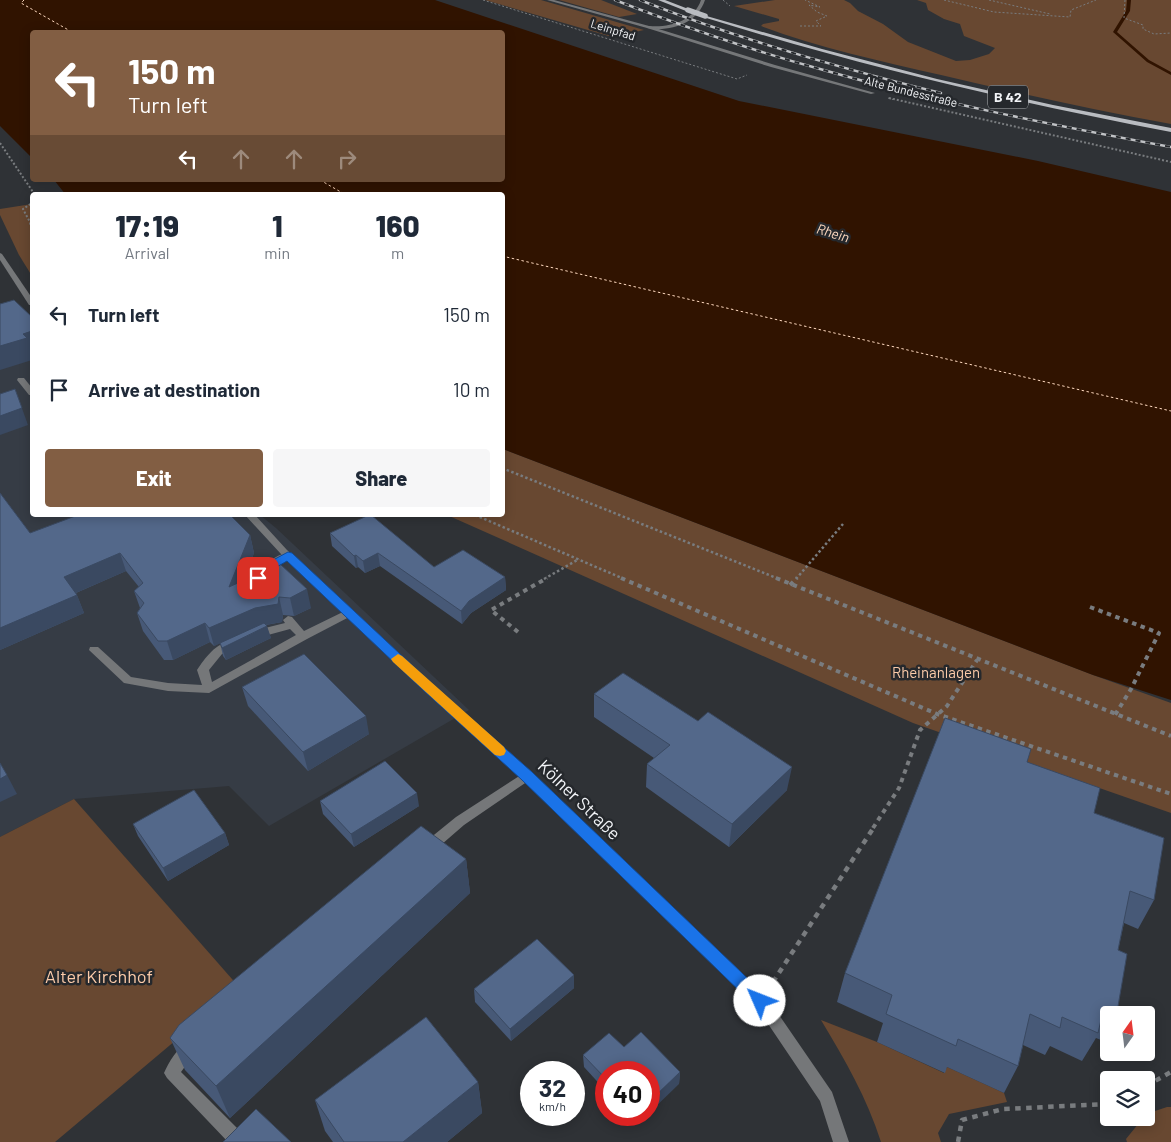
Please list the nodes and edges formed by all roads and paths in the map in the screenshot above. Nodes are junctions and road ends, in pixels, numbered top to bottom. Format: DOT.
graph roads {
  1 [pos="483,0"];
  2 [pos="549,0"];
  3 [pos="660,0"];
  4 [pos="703,0"];
  5 [pos="805,0"];
  6 [pos="811,0"];
  7 [pos="814,0"];
  8 [pos="944,0"];
  9 [pos="989,0"];
  10 [pos="1096,0"];
  11 [pos="1125,0"];
  12 [pos="1058,16"];
  13 [pos="800,26"];
  14 [pos="649,27"];
  15 [pos="1171,34"];
  16 [pos="737,79"];
  17 [pos="873,94"];
  18 [pos="1171,130"];
  19 [pos="0,143"];
  20 [pos="1171,162"];
  21 [pos="33,192"];
  22 [pos="30,204"];
  23 [pos="30,223"];
  24 [pos="0,255"];
  25 [pos="30,300"];
  26 [pos="21,380"];
  27 [pos="30,391"];
  28 [pos="505,469"];
  29 [pos="252,517"];
  30 [pos="480,517"];
  31 [pos="843,524"];
  32 [pos="288,555"];
  33 [pos="580,559"];
  34 [pos="790,585"];
  35 [pos="261,592"];
  36 [pos="1090,607"];
  37 [pos="349,613"];
  38 [pos="518,632"];
  39 [pos="303,636"];
  40 [pos="94,650"];
  41 [pos="977,660"];
  42 [pos="209,688"];
  43 [pos="937,714"];
  44 [pos="1115,715"];
  45 [pos="1171,736"];
  46 [pos="527,776"];
  47 [pos="1171,794"];
  48 [pos="417,857"];
  49 [pos="760,1001"];
  50 [pos="203,1038"];
  51 [pos="1171,1072"];
  52 [pos="1155,1081"];
  53 [pos="1100,1104"];
  54 [pos="236,1139"];
  55 [pos="842,1142"];
  56 [pos="958,1142"];
  1 -- 16 [label="path, Leinpfad"];
  2 -- 14 [label="street"];
  3 -- 18 [label="main road, B 42, bridge"];
  4 -- 14 [label="street"];
  5 -- 13 [label="path"];
  6 -- 7 [label="path"];
  8 -- 12 [label="path"];
  9 -- 12 [label="path"];
  10 -- 12 [label="path"];
  11 -- 15 [label="path"];
  14 -- 17 [label="street, Alte Bundesstraße"];
  17 -- 20 [label="path, Alte Bundesstraße"];
  19 -- 21 [label="path"];
  22 -- 23 [label="path"];
  24 -- 25 [label="street"];
  26 -- 27 [label="street"];
  28 -- 34 [label="path"];
  29 -- 32 [label="street, Kölner Straße"];
  30 -- 33 [label="path"];
  31 -- 34 [label="path"];
  32 -- 35 [label="street"];
  32 -- 37 [label="street, Kölner Straße"];
  33 -- 38 [label="path"];
  33 -- 43 [label="path"];
  34 -- 41 [label="path"];
  36 -- 44 [label="path"];
  37 -- 39 [label="street"];
  37 -- 46 [label="street, Kölner Straße"];
  39 -- 42 [label="street"];
  39 -- 42 [label="street"];
  40 -- 42 [label="street"];
  41 -- 43 [label="path"];
  41 -- 44 [label="path"];
  43 -- 47 [label="path"];
  43 -- 49 [label="path"];
  44 -- 45 [label="path"];
  46 -- 48 [label="street"];
  46 -- 49 [label="street, Kölner Straße"];
  49 -- 55 [label="street, Kölner Straße"];
  50 -- 54 [label="street"];
  51 -- 52 [label="path"];
  53 -- 56 [label="path"];
}
